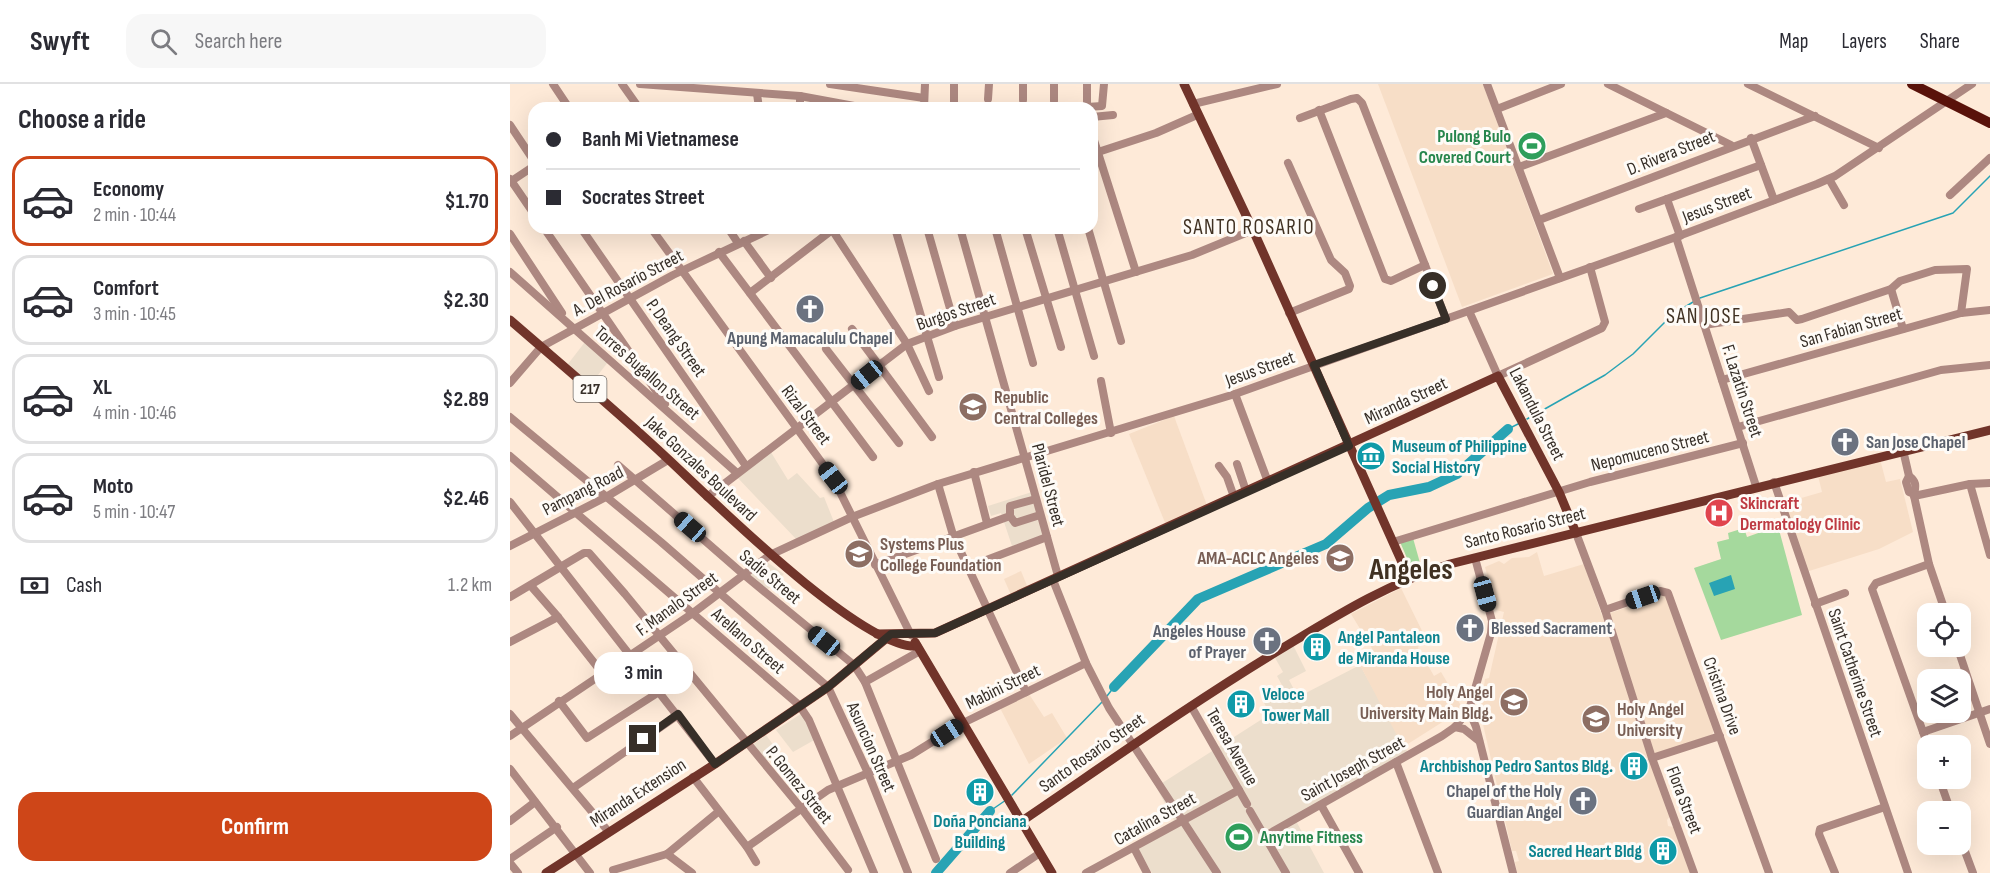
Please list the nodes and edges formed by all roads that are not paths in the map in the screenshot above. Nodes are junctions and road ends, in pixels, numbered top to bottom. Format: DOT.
graph roads {
  1 [pos="553,84"];
  2 [pos="622,84"];
  3 [pos="640,84"];
  4 [pos="830,84"];
  5 [pos="893,84"];
  6 [pos="925,84"];
  7 [pos="954,84"];
  8 [pos="989,84"];
  9 [pos="1023,84"];
  10 [pos="1054,84"];
  11 [pos="1087,84"];
  12 [pos="1104,84"];
  13 [pos="1184,84"];
  14 [pos="1277,84"];
  15 [pos="1487,84"];
  16 [pos="1561,84"];
  17 [pos="1608,84"];
  18 [pos="1748,84"];
  19 [pos="1912,84"];
  20 [pos="1972,84"];
  21 [pos="860,86"];
  22 [pos="757,94"];
  23 [pos="893,94"];
  24 [pos="800,96"];
  25 [pos="924,98"];
  26 [pos="988,99"];
  27 [pos="1023,100"];
  28 [pos="1054,101"];
  29 [pos="1947,101"];
  30 [pos="565,102"];
  31 [pos="635,102"];
  32 [pos="758,102"];
  33 [pos="800,102"];
  34 [pos="821,102"];
  35 [pos="924,102"];
  36 [pos="954,102"];
  37 [pos="1087,102"];
  38 [pos="1193,104"];
  39 [pos="1098,106"];
  40 [pos="1497,109"];
  41 [pos="1319,110"];
  42 [pos="1666,113"];
  43 [pos="1113,115"];
  44 [pos="1197,115"];
  45 [pos="1098,116"];
  46 [pos="1815,116"];
  47 [pos="1300,118"];
  48 [pos="1990,123"];
  49 [pos="510,125"];
  50 [pos="1751,138"];
  51 [pos="1731,145"];
  52 [pos="1879,148"];
  53 [pos="528,152"];
  54 [pos="1098,153"];
  55 [pos="1990,158"];
  56 [pos="1098,163"];
  57 [pos="1288,163"];
  58 [pos="1761,165"];
  59 [pos="1519,167"];
  60 [pos="528,170"];
  61 [pos="1829,179"];
  62 [pos="510,181"];
  63 [pos="1950,195"];
  64 [pos="1667,199"];
  65 [pos="1774,200"];
  66 [pos="1845,205"];
  67 [pos="528,206"];
  68 [pos="1639,209"];
  69 [pos="1539,220"];
  70 [pos="1253,230"];
  71 [pos="510,234"];
  72 [pos="548,234"];
  73 [pos="585,234"];
  74 [pos="655,234"];
  75 [pos="734,234"];
  76 [pos="758,234"];
  77 [pos="825,234"];
  78 [pos="834,234"];
  79 [pos="897,234"];
  80 [pos="929,234"];
  81 [pos="962,234"];
  82 [pos="996,234"];
  83 [pos="1027,234"];
  84 [pos="1059,234"];
  85 [pos="1090,234"];
  86 [pos="1678,237"];
  87 [pos="741,242"];
  88 [pos="719,252"];
  89 [pos="1425,265"];
  90 [pos="1590,267"];
  91 [pos="681,271"];
  92 [pos="510,272"];
  93 [pos="1136,272"];
  94 [pos="771,278"];
  95 [pos="1560,278"];
  96 [pos="1105,282"];
  97 [pos="1076,290"];
  98 [pos="1891,290"];
  99 [pos="750,293"];
  100 [pos="1047,298"];
  101 [pos="631,299"];
  102 [pos="1017,307"];
  103 [pos="1990,310"];
  104 [pos="1469,311"];
  105 [pos="603,313"];
  106 [pos="1289,313"];
  107 [pos="1961,313"];
  108 [pos="984,317"];
  109 [pos="1446,319"];
  110 [pos="510,320"];
  111 [pos="571,325"];
  112 [pos="1704,325"];
  113 [pos="955,326"];
  114 [pos="852,329"];
  115 [pos="1903,329"];
  116 [pos="928,336"];
  117 [pos="1121,341"];
  118 [pos="907,345"];
  119 [pos="541,347"];
  120 [pos="1060,347"];
  121 [pos="826,349"];
  122 [pos="1095,356"];
  123 [pos="1033,363"];
  124 [pos="880,365"];
  125 [pos="1314,365"];
  126 [pos="1990,365"];
  127 [pos="1498,376"];
  128 [pos="939,377"];
  129 [pos="512,378"];
  130 [pos="1722,380"];
  131 [pos="1101,381"];
  132 [pos="855,386"];
  133 [pos="929,391"];
  134 [pos="1235,394"];
  135 [pos="832,403"];
  136 [pos="669,411"];
  137 [pos="510,417"];
  138 [pos="1738,427"];
  139 [pos="794,429"];
  140 [pos="1990,430"];
  141 [pos="1112,433"];
  142 [pos="932,437"];
  143 [pos="899,443"];
  144 [pos="1743,443"];
  145 [pos="1349,446"];
  146 [pos="1903,450"];
  147 [pos="510,456"];
  148 [pos="873,457"];
  149 [pos="1026,458"];
  150 [pos="668,460"];
  151 [pos="1237,464"];
  152 [pos="618,465"];
  153 [pos="746,466"];
  154 [pos="1219,466"];
  155 [pos="974,472"];
  156 [pos="737,473"];
  157 [pos="636,480"];
  158 [pos="1268,482"];
  159 [pos="1774,482"];
  160 [pos="1990,483"];
  161 [pos="938,484"];
  162 [pos="1970,484"];
  163 [pos="1756,486"];
  164 [pos="1246,491"];
  165 [pos="1559,492"];
  166 [pos="1914,495"];
  167 [pos="606,497"];
  168 [pos="707,497"];
  169 [pos="1234,497"];
  170 [pos="1036,499"];
  171 [pos="510,502"];
  172 [pos="576,513"];
  173 [pos="1040,515"];
  174 [pos="1010,516"];
  175 [pos="852,517"];
  176 [pos="987,523"];
  177 [pos="534,531"];
  178 [pos="1576,533"];
  179 [pos="954,535"];
  180 [pos="1047,537"];
  181 [pos="1988,537"];
  182 [pos="1393,542"];
  183 [pos="510,546"];
  184 [pos="770,555"];
  185 [pos="1990,555"];
  186 [pos="1475,558"];
  187 [pos="1929,564"];
  188 [pos="875,565"];
  189 [pos="968,567"];
  190 [pos="561,568"];
  191 [pos="743,574"];
  192 [pos="1056,578"];
  193 [pos="1408,578"];
  194 [pos="531,586"];
  195 [pos="719,592"];
  196 [pos="1845,593"];
  197 [pos="510,597"];
  198 [pos="1942,603"];
  199 [pos="1815,604"];
  200 [pos="988,609"];
  201 [pos="1605,609"];
  202 [pos="693,613"];
  203 [pos="558,617"];
  204 [pos="935,633"];
  205 [pos="911,634"];
  206 [pos="659,636"];
  207 [pos="889,636"];
  208 [pos="510,642"];
  209 [pos="919,649"];
  210 [pos="631,656"];
  211 [pos="1961,657"];
  212 [pos="1086,663"];
  213 [pos="854,665"];
  214 [pos="603,674"];
  215 [pos="865,682"];
  216 [pos="828,687"];
  217 [pos="659,692"];
  218 [pos="1026,692"];
  219 [pos="560,701"];
  220 [pos="799,705"];
  221 [pos="1191,706"];
  222 [pos="1990,709"];
  223 [pos="1469,710"];
  224 [pos="510,714"];
  225 [pos="678,714"];
  226 [pos="1979,714"];
  227 [pos="961,724"];
  228 [pos="522,727"];
  229 [pos="1455,727"];
  230 [pos="1923,732"];
  231 [pos="1924,735"];
  232 [pos="510,736"];
  233 [pos="1720,736"];
  234 [pos="1479,741"];
  235 [pos="745,742"];
  236 [pos="1990,744"];
  237 [pos="1132,745"];
  238 [pos="1652,758"];
  239 [pos="897,762"];
  240 [pos="1396,762"];
  241 [pos="715,764"];
  242 [pos="868,773"];
  243 [pos="512,775"];
  244 [pos="693,777"];
  245 [pos="838,787"];
  246 [pos="573,788"];
  247 [pos="1239,790"];
  248 [pos="535,802"];
  249 [pos="1321,805"];
  250 [pos="1885,807"];
  251 [pos="801,808"];
  252 [pos="718,812"];
  253 [pos="1183,820"];
  254 [pos="510,821"];
  255 [pos="1022,821"];
  256 [pos="557,827"];
  257 [pos="608,831"];
  258 [pos="1265,836"];
  259 [pos="747,847"];
  260 [pos="1134,848"];
  261 [pos="576,853"];
  262 [pos="1040,853"];
  263 [pos="667,854"];
  264 [pos="1966,855"];
  265 [pos="936,858"];
  266 [pos="510,861"];
  267 [pos="642,862"];
  268 [pos="756,862"];
  269 [pos="613,870"];
  270 [pos="848,870"];
  271 [pos="518,873"];
  272 [pos="546,873"];
  273 [pos="590,873"];
  274 [pos="642,873"];
  275 [pos="692,873"];
  276 [pos="874,873"];
  277 [pos="908,873"];
  278 [pos="1010,873"];
  279 [pos="1052,873"];
  280 [pos="1086,873"];
  281 [pos="1147,873"];
  282 [pos="1217,873"];
  283 [pos="1286,873"];
  284 [pos="1359,873"];
  285 [pos="1438,873"];
  286 [pos="1513,873"];
  287 [pos="1694,873"];
  288 [pos="1769,873"];
  289 [pos="1835,873"];
  290 [pos="1908,873"];
  291 [pos="1973,873"];
  1 -- 30 [label="street"];
  2 -- 31 [label="street"];
  3 -- 22 [label="street"];
  4 -- 21 [label="street"];
  5 -- 23 [label="street"];
  6 -- 25 [label="street"];
  7 -- 36 [label="street"];
  8 -- 26 [label="street"];
  9 -- 27 [label="street"];
  10 -- 28 [label="street"];
  11 -- 37 [label="street"];
  12 -- 39 [label="street"];
  13 -- 38 [label="main road"];
  14 -- 38 [label="street"];
  15 -- 40 [label="street"];
  16 -- 40 [label="street"];
  17 -- 42 [label="street"];
  18 -- 46 [label="street"];
  19 -- 29 [label="highway"];
  20 -- 29 [label="street, Jesus Street"];
  21 -- 23 [label="street"];
  22 -- 24 [label="street"];
  22 -- 32 [label="street"];
  23 -- 25 [label="street"];
  24 -- 33 [label="street"];
  24 -- 34 [label="street"];
  25 -- 35 [label="street"];
  29 -- 48 [label="highway"];
  29 -- 52 [label="street, Jesus Street"];
  38 -- 44 [label="main road"];
  40 -- 59 [label="street"];
  41 -- 47 [label="street"];
  41 -- 89 [label="street"];
  41 -- 89 [label="street"];
  42 -- 51 [label="street"];
  42 -- 59 [label="street"];
  43 -- 45 [label="street"];
  44 -- 54 [label="street"];
  44 -- 70 [label="main road"];
  46 -- 50 [label="street, D. Rivera Street"];
  46 -- 52 [label="street"];
  49 -- 53 [label="street"];
  50 -- 51 [label="street, D. Rivera Street"];
  50 -- 58 [label="street"];
  51 -- 69 [label="street, D. Rivera Street"];
  52 -- 61 [label="street, Jesus Street"];
  55 -- 63 [label="street"];
  56 -- 93 [label="street"];
  57 -- 106 [label="street"];
  58 -- 64 [label="street"];
  58 -- 65 [label="street"];
  59 -- 69 [label="street"];
  60 -- 62 [label="street"];
  61 -- 65 [label="street, Jesus Street"];
  61 -- 66 [label="street"];
  62 -- 67 [label="street"];
  64 -- 68 [label="street"];
  64 -- 86 [label="street, F. Lazatin Street"];
  65 -- 86 [label="street, Jesus Street"];
  69 -- 95 [label="street"];
  70 -- 93 [label="street, Burgos Street"];
  70 -- 106 [label="main road"];
  71 -- 111 [label="street"];
  72 -- 105 [label="street"];
  73 -- 101 [label="street, P. Deang Street"];
  74 -- 91 [label="street, Rizal Street"];
  75 -- 87 [label="street"];
  76 -- 87 [label="street, A. Del Rosario Street"];
  77 -- 94 [label="street"];
  78 -- 118 [label="street"];
  79 -- 116 [label="street"];
  80 -- 113 [label="street"];
  81 -- 108 [label="street, Plaridel Street"];
  82 -- 102 [label="street"];
  83 -- 100 [label="street"];
  84 -- 97 [label="street"];
  85 -- 96 [label="street"];
  86 -- 90 [label="street, Jesus Street"];
  86 -- 112 [label="street, F. Lazatin Street"];
  87 -- 88 [label="street, A. Del Rosario Street"];
  87 -- 94 [label="street"];
  88 -- 91 [label="street, A. Del Rosario Street"];
  88 -- 99 [label="street"];
  89 -- 109 [label="street"];
  90 -- 95 [label="street, Jesus Street"];
  90 -- 127 [label="street"];
  91 -- 101 [label="street, A. Del Rosario Street"];
  91 -- 139 [label="street, Rizal Street"];
  92 -- 111 [label="street, Torres Bugallon Street"];
  93 -- 96 [label="street, Burgos Street"];
  94 -- 99 [label="street"];
  95 -- 104 [label="street, Jesus Street"];
  96 -- 97 [label="street, Burgos Street"];
  96 -- 117 [label="street"];
  97 -- 100 [label="street, Burgos Street"];
  97 -- 122 [label="street"];
  98 -- 107 [label="street"];
  98 -- 112 [label="street"];
  98 -- 115 [label="street"];
  99 -- 135 [label="street"];
  100 -- 102 [label="street, Burgos Street"];
  100 -- 120 [label="street"];
  101 -- 105 [label="street, A. Del Rosario Street"];
  101 -- 153 [label="street, P. Deang Street"];
  102 -- 108 [label="street, Burgos Street"];
  102 -- 123 [label="street"];
  103 -- 107 [label="street, San Fabian Street"];
  104 -- 109 [label="street, Jesus Street"];
  104 -- 127 [label="street, Lakandula Street"];
  105 -- 111 [label="street, A. Del Rosario Street"];
  105 -- 136 [label="street"];
  106 -- 125 [label="main road"];
  107 -- 115 [label="street, San Fabian Street"];
  108 -- 113 [label="street, Burgos Street"];
  108 -- 149 [label="street, Plaridel Street"];
  109 -- 125 [label="street, Jesus Street"];
  110 -- 119 [label="main road, Jake Gonzales Boulevard / 217"];
  111 -- 119 [label="street, A. Del Rosario Street"];
  111 -- 136 [label="street, Torres Bugallon Street"];
  112 -- 130 [label="street, F. Lazatin Street"];
  113 -- 116 [label="street, Burgos Street"];
  114 -- 124 [label="street"];
  115 -- 130 [label="street, San Fabian Street"];
  116 -- 118 [label="street, Burgos Street"];
  116 -- 128 [label="street"];
  118 -- 124 [label="street, Burgos Street"];
  118 -- 133 [label="street"];
  119 -- 129 [label="street, A. Del Rosario Street"];
  119 -- 150 [label="main road, Jake Gonzales Boulevard / 217"];
  121 -- 132 [label="street"];
  124 -- 132 [label="street, Burgos Street"];
  124 -- 142 [label="street"];
  125 -- 134 [label="street, Jesus Street"];
  125 -- 145 [label="main road"];
  126 -- 138 [label="street"];
  127 -- 145 [label="main road, Miranda Street"];
  127 -- 165 [label="main road, Lakandula Street"];
  130 -- 138 [label="street, F. Lazatin Street"];
  131 -- 141 [label="street"];
  132 -- 135 [label="street, Burgos Street"];
  132 -- 143 [label="street"];
  134 -- 141 [label="street, Jesus Street"];
  134 -- 158 [label="street"];
  135 -- 139 [label="street, Burgos Street"];
  135 -- 148 [label="street"];
  136 -- 156 [label="street, Torres Bugallon Street"];
  137 -- 167 [label="street, Asuncion Street"];
  138 -- 144 [label="street, F. Lazatin Street"];
  139 -- 153 [label="street, Burgos Street"];
  139 -- 175 [label="street, Rizal Street"];
  140 -- 146 [label="main road, Santo Rosario Street"];
  141 -- 149 [label="street, Jesus Street"];
  144 -- 163 [label="street, F. Lazatin Street"];
  144 -- 165 [label="street, Nepomuceno Street"];
  145 -- 158 [label="main road, Miranda Street"];
  145 -- 182 [label="main road"];
  146 -- 159 [label="main road, Santo Rosario Street"];
  146 -- 166 [label="street"];
  147 -- 172 [label="street, Arellano Street"];
  149 -- 155 [label="street, Jesus Street"];
  149 -- 170 [label="street, Plaridel Street"];
  150 -- 157 [label="street, Pampang Road"];
  150 -- 168 [label="main road, Jake Gonzales Boulevard / 217"];
  151 -- 164 [label="street"];
  152 -- 157 [label="street, Sadie Street"];
  153 -- 156 [label="street, Burgos Street"];
  154 -- 169 [label="street"];
  155 -- 161 [label="street, Jesus Street"];
  155 -- 176 [label="street"];
  156 -- 168 [label="street, Burgos Street"];
  157 -- 167 [label="street, Pampang Road"];
  157 -- 191 [label="street, Sadie Street"];
  158 -- 164 [label="main road, Miranda Street"];
  159 -- 163 [label="main road, Santo Rosario Street"];
  159 -- 199 [label="street, Saint Catherine Street"];
  160 -- 162 [label="street"];
  161 -- 175 [label="street, Jesus Street"];
  161 -- 179 [label="street"];
  162 -- 166 [label="street"];
  162 -- 181 [label="street"];
  163 -- 178 [label="main road, Santo Rosario Street"];
  164 -- 169 [label="main road, Miranda Street"];
  165 -- 178 [label="main road, Lakandula Street"];
  165 -- 182 [label="street, Nepomuceno Street"];
  166 -- 187 [label="street"];
  167 -- 172 [label="street, Pampang Road"];
  167 -- 195 [label="street, Asuncion Street"];
  168 -- 184 [label="main road, Jake Gonzales Boulevard / 217"];
  169 -- 192 [label="main road, Miranda Street"];
  170 -- 173 [label="street, Plaridel Street"];
  170 -- 174 [label="street"];
  171 -- 177 [label="street"];
  172 -- 177 [label="street, Pampang Road"];
  172 -- 202 [label="street, Arellano Street"];
  173 -- 174 [label="street"];
  173 -- 180 [label="street, Plaridel Street"];
  174 -- 176 [label="street"];
  175 -- 184 [label="street, Jesus Street"];
  175 -- 188 [label="street, Rizal Street"];
  176 -- 179 [label="street"];
  177 -- 183 [label="street, Pampang Road"];
  177 -- 190 [label="street"];
  178 -- 186 [label="main road, Santo Rosario Street"];
  178 -- 201 [label="street, Flora Street"];
  179 -- 188 [label="street"];
  179 -- 189 [label="street"];
  180 -- 189 [label="street"];
  180 -- 192 [label="street, Plaridel Street"];
  181 -- 185 [label="street"];
  182 -- 193 [label="main road"];
  184 -- 191 [label="street, F. Manalo Street"];
  184 -- 207 [label="main road, Jake Gonzales Boulevard / 217"];
  186 -- 193 [label="main road, Santo Rosario Street"];
  186 -- 223 [label="street, Saint Joseph Street"];
  187 -- 198 [label="street"];
  187 -- 230 [label="street"];
  188 -- 205 [label="street, Rizal Street"];
  189 -- 200 [label="street"];
  190 -- 194 [label="street"];
  190 -- 206 [label="street, P. Gomez Street"];
  190 -- 210 [label="street"];
  191 -- 195 [label="street, F. Manalo Street"];
  191 -- 213 [label="street, Sadie Street"];
  192 -- 200 [label="main road, Miranda Street"];
  192 -- 212 [label="street, Plaridel Street"];
  193 -- 221 [label="main road, Santo Rosario Street"];
  194 -- 197 [label="street"];
  194 -- 203 [label="street"];
  195 -- 202 [label="street, F. Manalo Street"];
  195 -- 216 [label="street, Asuncion Street"];
  196 -- 199 [label="street"];
  199 -- 250 [label="street, Saint Catherine Street"];
  200 -- 204 [label="main road, Miranda Street"];
  200 -- 218 [label="street"];
  201 -- 233 [label="street, Cristina Drive"];
  201 -- 238 [label="street, Flora Street"];
  202 -- 206 [label="street, F. Manalo Street"];
  202 -- 220 [label="street, Arellano Street"];
  203 -- 208 [label="street"];
  203 -- 214 [label="street"];
  204 -- 205 [label="main road, Miranda Street"];
  204 -- 209 [label="main road, Miranda Street"];
  205 -- 207 [label="main road, Jake Gonzales Boulevard / 217"];
  205 -- 209 [label="main road, Rizal Street"];
  206 -- 210 [label="street, F. Manalo Street"];
  206 -- 235 [label="street, P. Gomez Street"];
  207 -- 209 [label="main road, Jake Gonzales Boulevard / 217"];
  207 -- 213 [label="main road, Miranda Extension"];
  209 -- 215 [label="street"];
  209 -- 227 [label="main road, Rizal Street"];
  210 -- 214 [label="street, F. Manalo Street"];
  210 -- 217 [label="street"];
  211 -- 226 [label="street"];
  212 -- 218 [label="street, Mabini Street"];
  212 -- 237 [label="street, Plaridel Street"];
  213 -- 215 [label="street, Sadie Street"];
  213 -- 216 [label="main road, Miranda Extension"];
  214 -- 219 [label="street, F. Manalo Street"];
  215 -- 239 [label="street, Sadie Street"];
  216 -- 220 [label="main road, Miranda Extension"];
  216 -- 242 [label="street, Asuncion Street"];
  217 -- 219 [label="street"];
  217 -- 225 [label="street"];
  218 -- 227 [label="street, Mabini Street"];
  219 -- 228 [label="street, F. Manalo Street"];
  220 -- 235 [label="main road, Miranda Extension"];
  220 -- 245 [label="street, Arellano Street"];
  221 -- 237 [label="main road, Santo Rosario Street"];
  221 -- 247 [label="street, Teresa Avenue"];
  222 -- 226 [label="street"];
  223 -- 229 [label="street, Saint Joseph Street"];
  223 -- 234 [label="street"];
  224 -- 228 [label="street"];
  225 -- 241 [label="street"];
  225 -- 246 [label="street"];
  226 -- 230 [label="street"];
  226 -- 236 [label="street"];
  227 -- 239 [label="street, Mabini Street"];
  227 -- 255 [label="main road, Rizal Street"];
  228 -- 232 [label="street, F. Manalo Street"];
  228 -- 246 [label="street"];
  229 -- 234 [label="street"];
  229 -- 240 [label="street, Saint Joseph Street"];
  230 -- 231 [label="street"];
  233 -- 238 [label="street"];
  233 -- 288 [label="street, Cristina Drive"];
  234 -- 286 [label="street"];
  235 -- 241 [label="main road, Miranda Extension"];
  235 -- 251 [label="street, P. Gomez Street"];
  237 -- 253 [label="street, Plaridel Street"];
  237 -- 255 [label="main road, Santo Rosario Street"];
  238 -- 287 [label="street, Flora Street"];
  239 -- 242 [label="street, Mabini Street"];
  239 -- 265 [label="street, Sadie Street"];
  240 -- 249 [label="street, Saint Joseph Street"];
  240 -- 285 [label="street"];
  241 -- 244 [label="main road, Miranda Extension"];
  242 -- 245 [label="street, Mabini Street"];
  242 -- 277 [label="street, Asuncion Street"];
  243 -- 248 [label="street"];
  244 -- 252 [label="street"];
  244 -- 257 [label="main road, Miranda Extension"];
  245 -- 251 [label="street, Mabini Street"];
  245 -- 276 [label="street, Arellano Street"];
  246 -- 257 [label="street"];
  247 -- 253 [label="street, Catalina Street"];
  247 -- 258 [label="street, Teresa Avenue"];
  248 -- 254 [label="street"];
  248 -- 256 [label="street"];
  249 -- 258 [label="street, Saint Joseph Street"];
  249 -- 284 [label="street"];
  250 -- 289 [label="street"];
  250 -- 290 [label="street, Saint Catherine Street"];
  251 -- 259 [label="street, Mabini Street"];
  251 -- 270 [label="street, P. Gomez Street"];
  252 -- 259 [label="street"];
  252 -- 263 [label="street"];
  253 -- 260 [label="street, Catalina Street"];
  253 -- 282 [label="street, Plaridel Street"];
  255 -- 262 [label="main road, Rizal Street"];
  256 -- 261 [label="street"];
  256 -- 266 [label="street"];
  257 -- 261 [label="main road, Miranda Extension"];
  258 -- 283 [label="street, Teresa Avenue"];
  259 -- 268 [label="street"];
  260 -- 280 [label="street, Catalina Street"];
  260 -- 281 [label="street"];
  261 -- 272 [label="main road, Miranda Extension"];
  261 -- 273 [label="street"];
  262 -- 278 [label="street"];
  262 -- 279 [label="main road, Rizal Street"];
  263 -- 267 [label="street"];
  263 -- 275 [label="street"];
  264 -- 291 [label="street"];
  266 -- 271 [label="street"];
  267 -- 269 [label="street"];
  267 -- 274 [label="street"];
}
